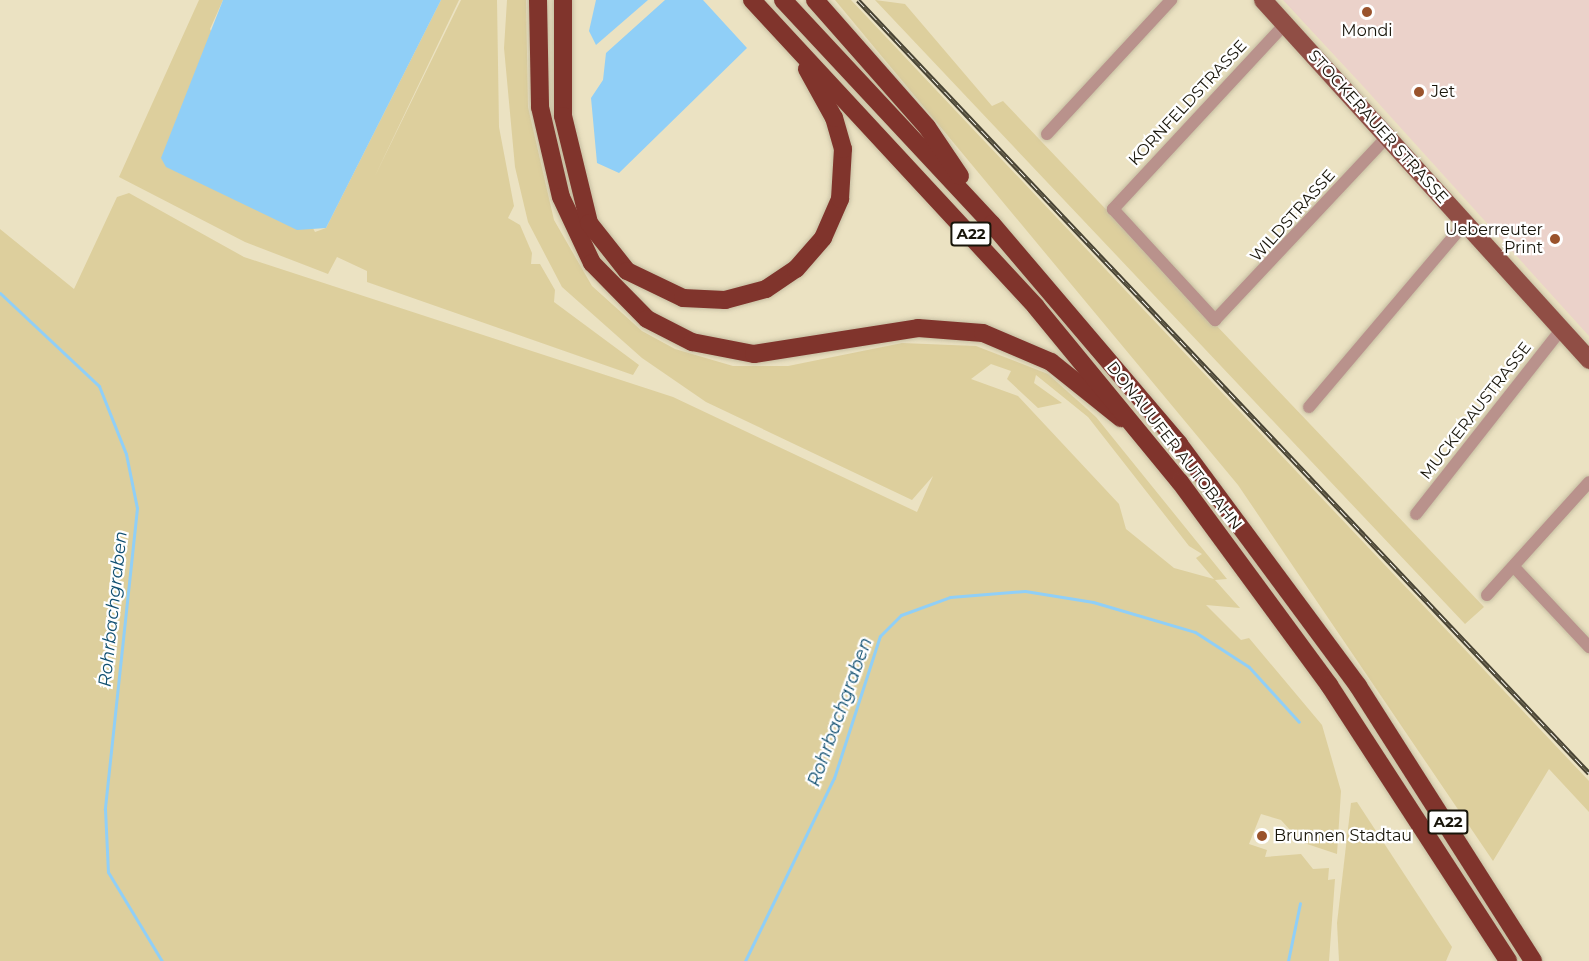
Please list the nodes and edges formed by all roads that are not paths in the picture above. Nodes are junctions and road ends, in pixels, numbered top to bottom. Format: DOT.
graph roads {
  1 [pos="538,0"];
  2 [pos="563,0"];
  3 [pos="752,0"];
  4 [pos="783,0"];
  5 [pos="814,0"];
  6 [pos="1171,0"];
  7 [pos="1263,0"];
  8 [pos="1285,24"];
  9 [pos="792,42"];
  10 [pos="1047,134"];
  11 [pos="1388,136"];
  12 [pos="1465,223"];
  13 [pos="992,224"];
  14 [pos="1222,318"];
  15 [pos="1561,330"];
  16 [pos="1589,360"];
  17 [pos="1309,407"];
  18 [pos="1141,434"];
  19 [pos="1589,482"];
  20 [pos="1416,513"];
  21 [pos="1514,567"];
  22 [pos="1487,595"];
  23 [pos="1589,647"];
  24 [pos="1508,961"];
  25 [pos="1533,961"];
  1 -- 18 [label="highway"];
  2 -- 9 [label="highway"];
  3 -- 9 [label="highway, DONAUUFER AUTOBAHN / A22"];
  4 -- 13 [label="highway, DONAUUFER AUTOBAHN / A22"];
  5 -- 13 [label="highway"];
  6 -- 10 [label="street"];
  7 -- 8 [label="main road, STOCKERAUER STRASSE"];
  8 -- 11 [label="main road, STOCKERAUER STRASSE"];
  8 -- 14 [label="street, KORNFELDSTRASSE"];
  9 -- 18 [label="highway, DONAUUFER AUTOBAHN / A22"];
  11 -- 12 [label="main road, STOCKERAUER STRASSE"];
  11 -- 14 [label="street, WILDSTRASSE"];
  12 -- 15 [label="main road, STOCKERAUER STRASSE"];
  12 -- 17 [label="street"];
  13 -- 25 [label="highway, DONAUUFER AUTOBAHN / A22"];
  15 -- 16 [label="main road, STOCKERAUER STRASSE"];
  15 -- 20 [label="street, MUCKERAUSTRASSE"];
  18 -- 24 [label="highway, DONAUUFER AUTOBAHN / A22"];
  19 -- 21 [label="street"];
  21 -- 22 [label="street"];
  21 -- 23 [label="street"];
}
